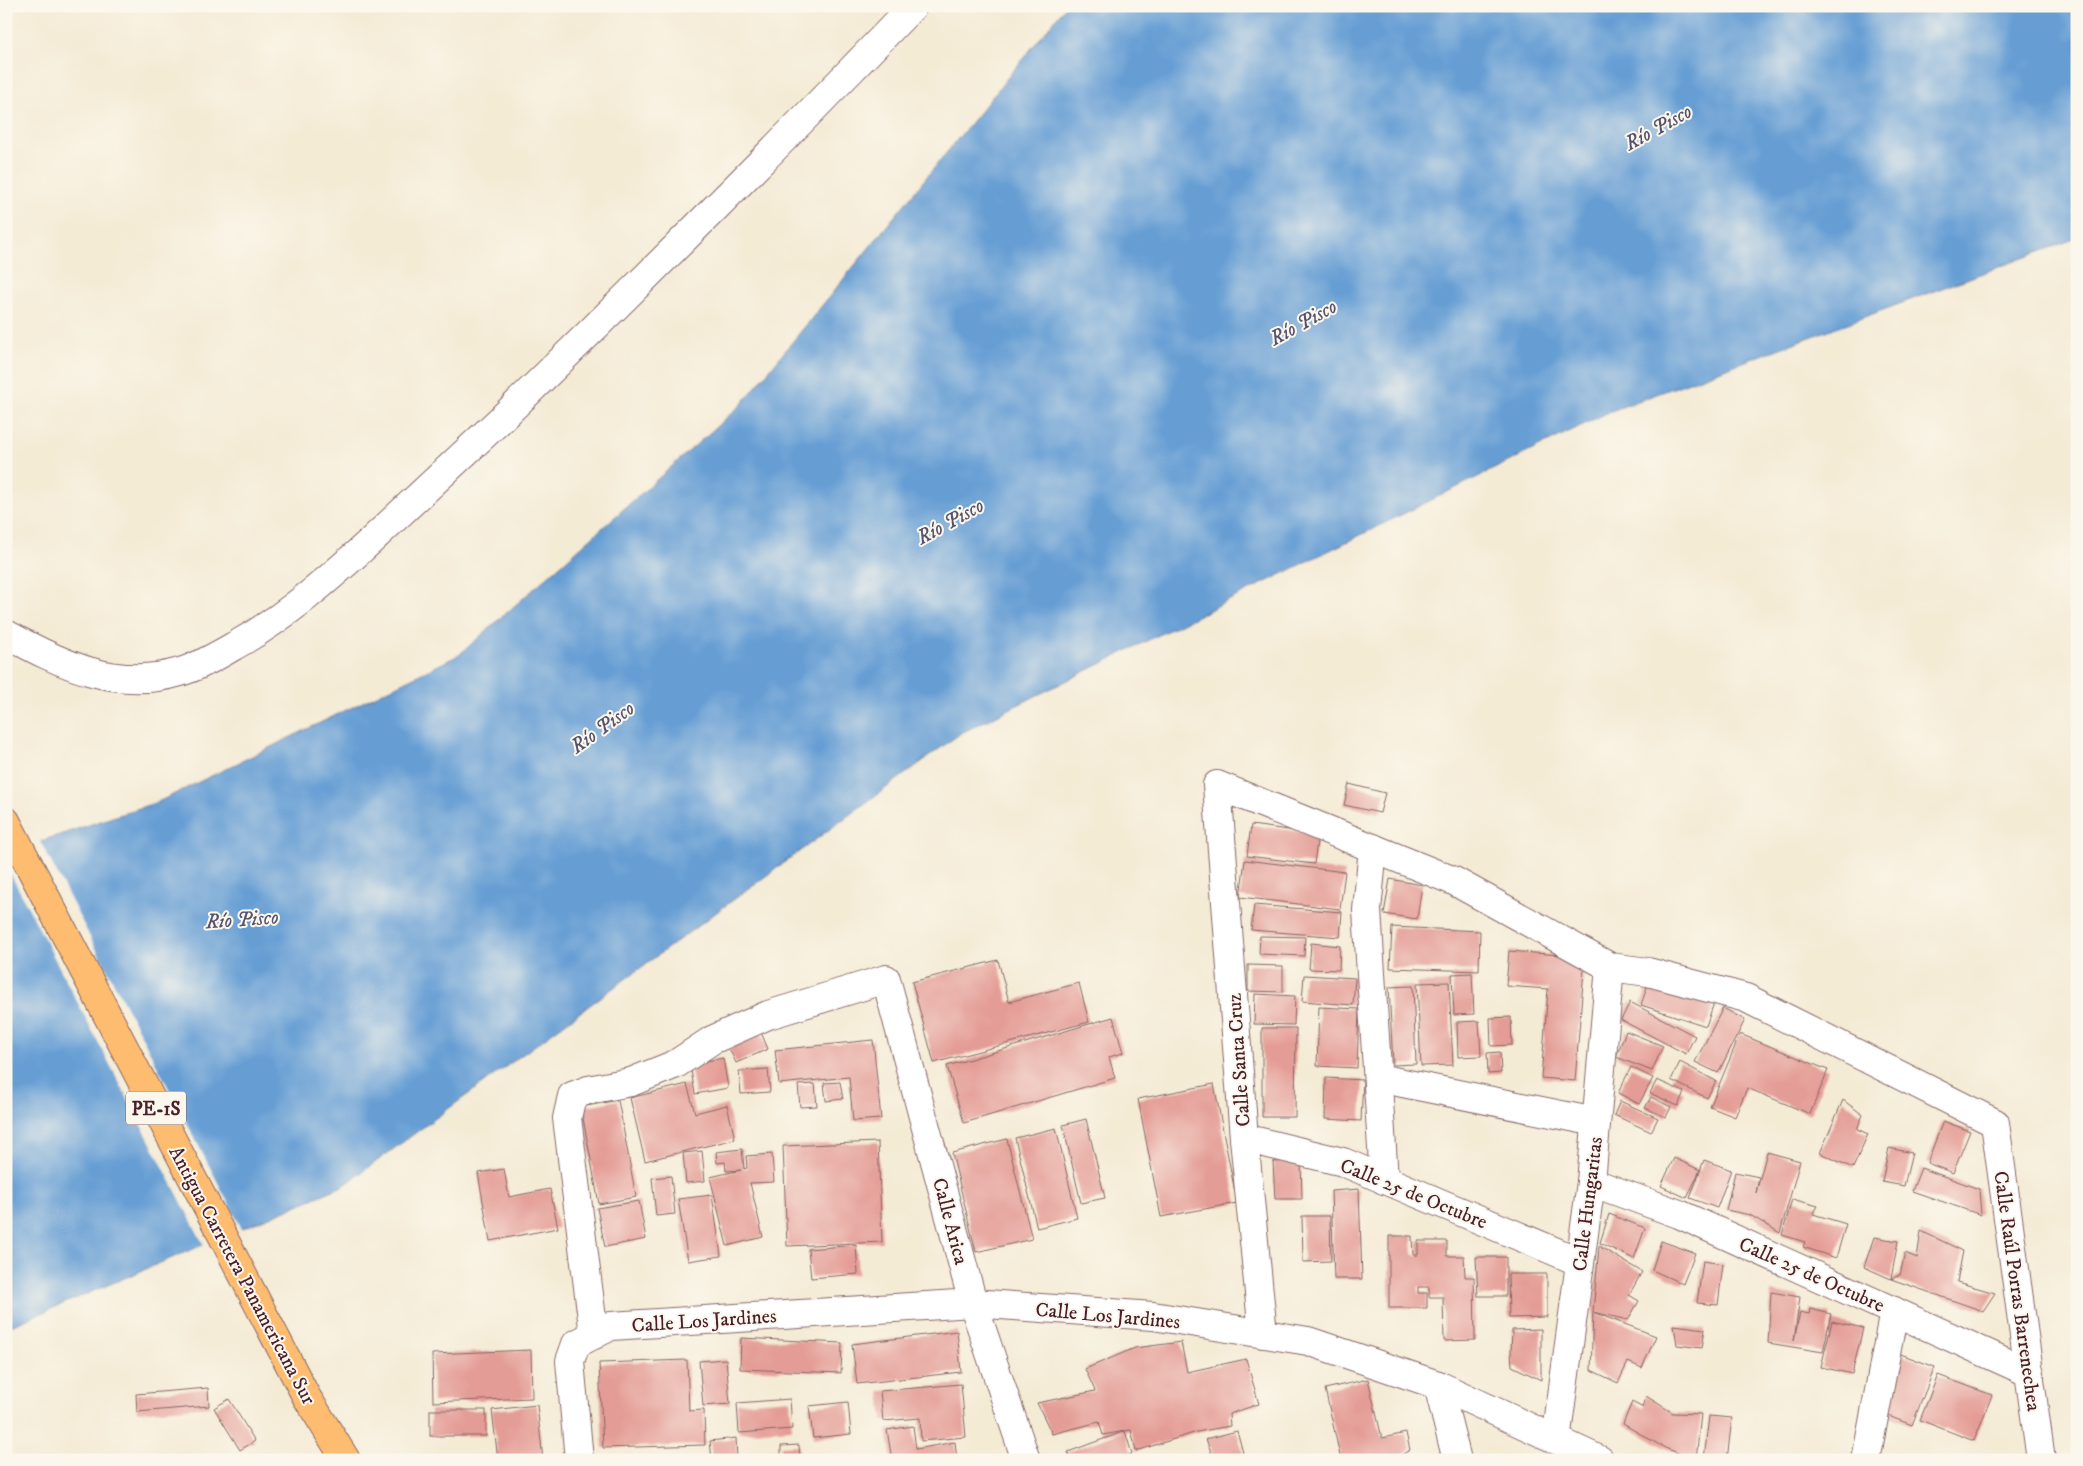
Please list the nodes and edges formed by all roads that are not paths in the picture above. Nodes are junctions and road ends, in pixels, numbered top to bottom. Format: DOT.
graph roads {
  1 [pos="913,6"];
  2 [pos="6,634"];
  3 [pos="6,821"];
  4 [pos="1373,848"];
  5 [pos="1610,967"];
  6 [pos="1378,1078"];
  7 [pos="1596,1122"];
  8 [pos="1244,1138"];
  9 [pos="1384,1180"];
  10 [pos="1591,1182"];
  11 [pos="1580,1262"];
  12 [pos="973,1303"];
  13 [pos="1894,1311"];
  14 [pos="1263,1334"];
  15 [pos="594,1335"];
  16 [pos="2030,1373"];
  17 [pos="1438,1385"];
  18 [pos="1556,1440"];
  19 [pos="346,1460"];
  20 [pos="579,1460"];
  21 [pos="1026,1460"];
  22 [pos="1458,1460"];
  23 [pos="1600,1460"];
  24 [pos="1866,1460"];
  25 [pos="2041,1460"];
  1 -- 2 [label="street"];
  3 -- 19 [label="highway, Antigua Carretera Panamericana Sur / PE-1S"];
  4 -- 5 [label="street"];
  4 -- 6 [label="street"];
  4 -- 8 [label="street, Calle Santa Cruz"];
  5 -- 7 [label="street, Calle Hungaritas"];
  5 -- 16 [label="street, Calle Raúl Porras Barrenechea"];
  6 -- 7 [label="street"];
  6 -- 9 [label="street"];
  7 -- 10 [label="street, Calle Hungaritas"];
  8 -- 9 [label="street, Calle 25 de Octubre"];
  8 -- 14 [label="street, Calle Santa Cruz"];
  9 -- 11 [label="street, Calle 25 de Octubre"];
  10 -- 11 [label="street, Calle Hungaritas"];
  10 -- 13 [label="street, Calle 25 de Octubre"];
  11 -- 18 [label="street, Calle Hungaritas"];
  12 -- 14 [label="street, Calle Los Jardines"];
  12 -- 15 [label="street, Calle Los Jardines"];
  12 -- 15 [label="street, Calle Arica"];
  12 -- 21 [label="street, Calle Arica"];
  13 -- 16 [label="street, Calle 25 de Octubre"];
  13 -- 24 [label="street"];
  14 -- 17 [label="street, Calle Los Jardines"];
  15 -- 20 [label="street, Calle Los Jardines"];
  16 -- 25 [label="street, Calle Raúl Porras Barrenechea"];
  17 -- 18 [label="street, Calle Los Jardines"];
  17 -- 22 [label="street"];
  18 -- 23 [label="street, Calle Los Jardines"];
}
